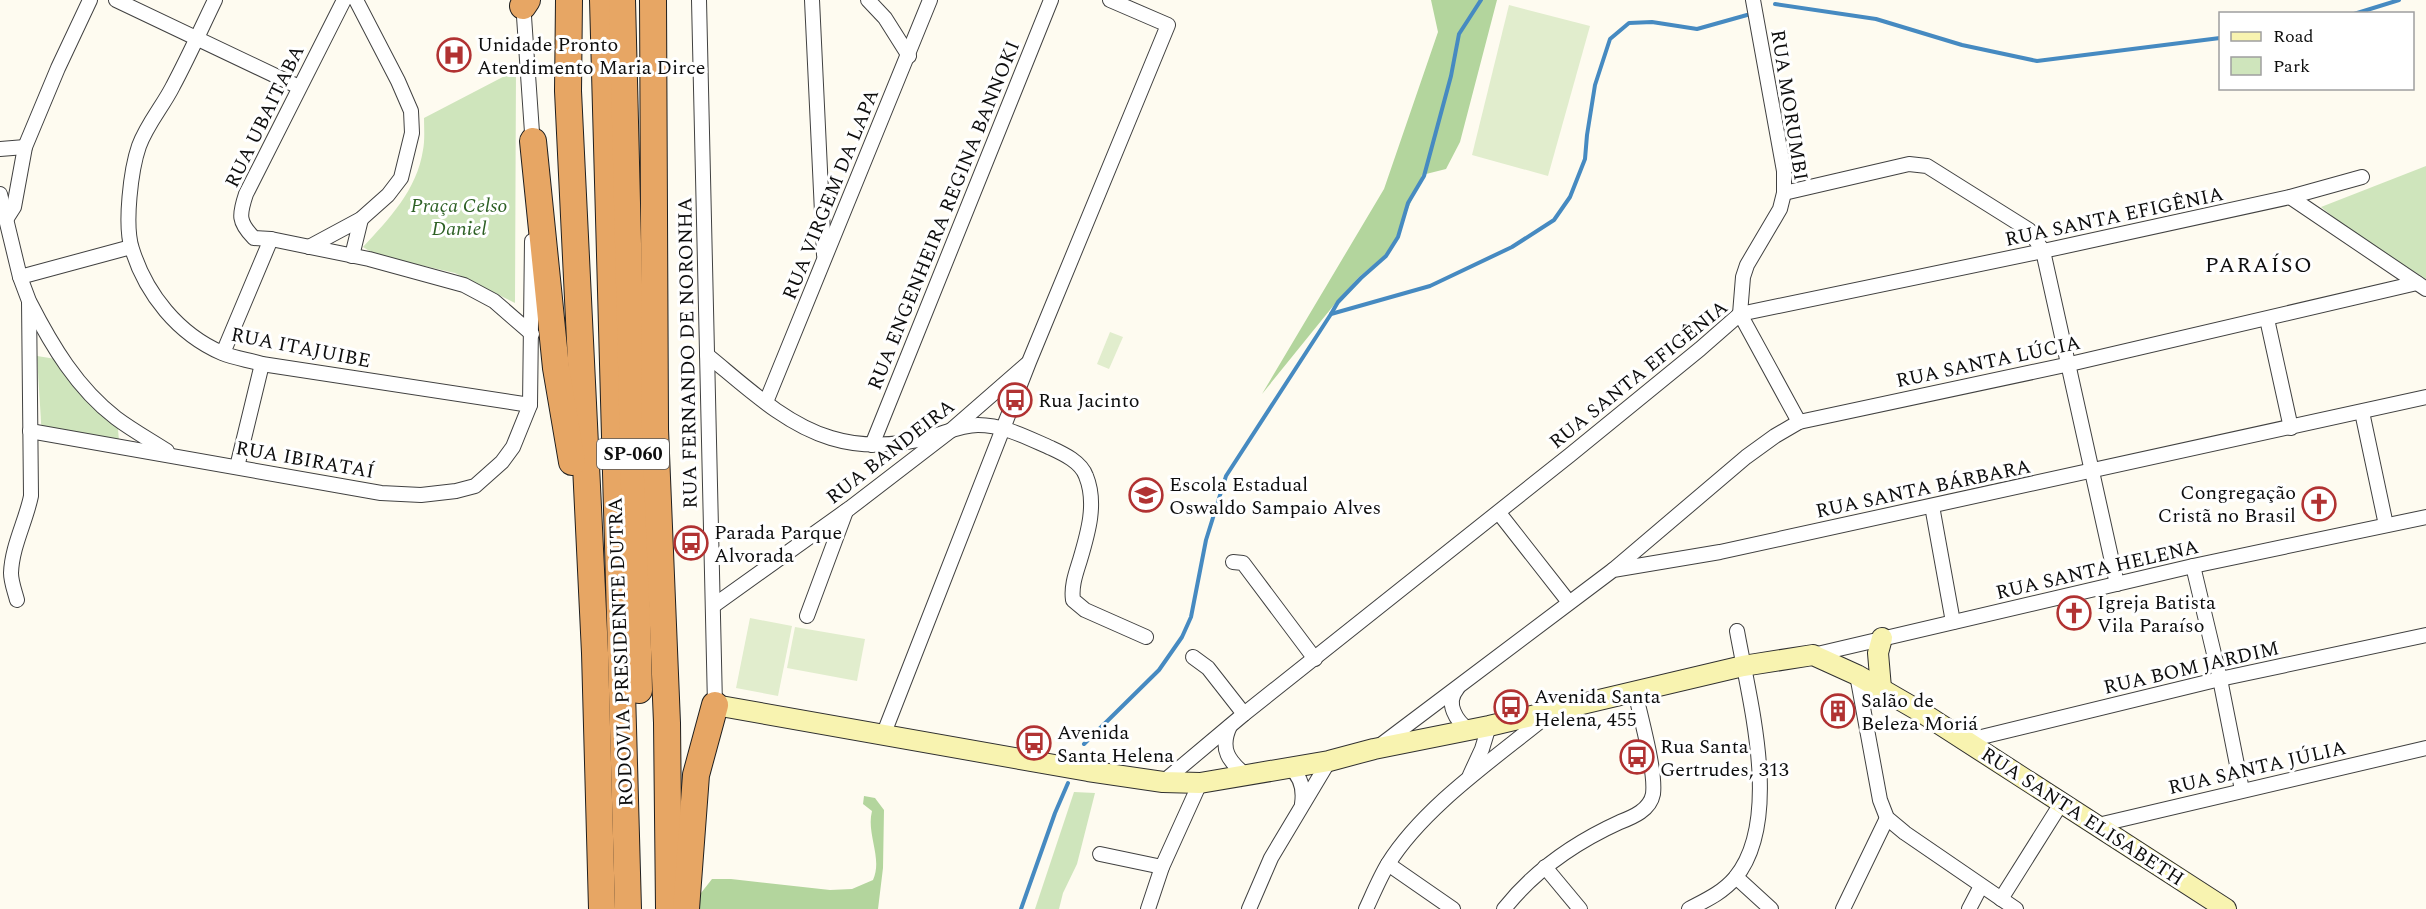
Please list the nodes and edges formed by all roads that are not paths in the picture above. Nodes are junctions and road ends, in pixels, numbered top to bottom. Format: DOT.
graph roads {
  1 [pos="90,0"];
  2 [pos="116,0"];
  3 [pos="216,0"];
  4 [pos="344,0"];
  5 [pos="356,0"];
  6 [pos="571,0"];
  7 [pos="603,0"];
  8 [pos="622,0"];
  9 [pos="654,0"];
  10 [pos="699,0"];
  11 [pos="812,0"];
  12 [pos="868,0"];
  13 [pos="930,0"];
  14 [pos="1051,0"];
  15 [pos="1110,0"];
  16 [pos="1753,0"];
  17 [pos="522,1"];
  18 [pos="197,38"];
  19 [pos="909,56"];
  20 [pos="299,87"];
  21 [pos="533,141"];
  22 [pos="25,147"];
  23 [pos="0,149"];
  24 [pos="2362,177"];
  25 [pos="1784,193"];
  26 [pos="0,194"];
  27 [pos="2290,197"];
  28 [pos="6,218"];
  29 [pos="361,219"];
  30 [pos="271,239"];
  31 [pos="131,247"];
  32 [pos="309,247"];
  33 [pos="2043,251"];
  34 [pos="352,256"];
  35 [pos="824,260"];
  36 [pos="20,277"];
  37 [pos="2421,286"];
  38 [pos="29,301"];
  39 [pos="1740,314"];
  40 [pos="2267,319"];
  41 [pos="532,334"];
  42 [pos="223,353"];
  43 [pos="707,355"];
  44 [pos="612,361"];
  45 [pos="1029,362"];
  46 [pos="262,364"];
  47 [pos="2070,364"];
  48 [pos="2426,397"];
  49 [pos="766,402"];
  50 [pos="530,405"];
  51 [pos="2362,412"];
  52 [pos="1799,422"];
  53 [pos="2291,428"];
  54 [pos="1004,429"];
  55 [pos="30,431"];
  56 [pos="949,432"];
  57 [pos="872,446"];
  58 [pos="174,455"];
  59 [pos="237,467"];
  60 [pos="2092,471"];
  61 [pos="1932,506"];
  62 [pos="846,511"];
  63 [pos="1499,513"];
  64 [pos="2426,517"];
  65 [pos="2386,525"];
  66 [pos="1233,562"];
  67 [pos="2193,566"];
  68 [pos="1613,570"];
  69 [pos="2117,584"];
  70 [pos="17,600"];
  71 [pos="1568,601"];
  72 [pos="713,606"];
  73 [pos="807,616"];
  74 [pos="1953,622"];
  75 [pos="1737,631"];
  76 [pos="2426,635"];
  77 [pos="1146,637"];
  78 [pos="1882,638"];
  79 [pos="595,653"];
  80 [pos="1814,655"];
  81 [pos="1193,657"];
  82 [pos="1315,659"];
  83 [pos="1743,666"];
  84 [pos="1857,675"];
  85 [pos="2220,679"];
  86 [pos="1460,685"];
  87 [pos="1881,688"];
  88 [pos="1635,691"];
  89 [pos="715,705"];
  90 [pos="1553,711"];
  91 [pos="1244,714"];
  92 [pos="1230,726"];
  93 [pos="1489,726"];
  94 [pos="1469,730"];
  95 [pos="884,733"];
  96 [pos="1965,741"];
  97 [pos="2426,748"];
  98 [pos="1374,749"];
  99 [pos="1329,761"];
  100 [pos="1290,768"];
  101 [pos="1247,776"];
  102 [pos="1468,779"];
  103 [pos="1163,782"];
  104 [pos="1200,783"];
  105 [pos="2242,790"];
  106 [pos="2062,802"];
  107 [pos="1300,809"];
  108 [pos="1887,818"];
  109 [pos="2098,825"];
  110 [pos="1100,854"];
  111 [pos="1388,864"];
  112 [pos="1162,867"];
  113 [pos="1545,867"];
  114 [pos="1736,877"];
  115 [pos="1981,886"];
  116 [pos="2001,899"];
  117 [pos="602,909"];
  118 [pos="628,909"];
  119 [pos="645,909"];
  120 [pos="669,909"];
  121 [pos="686,909"];
  122 [pos="1148,909"];
  123 [pos="1249,909"];
  124 [pos="1366,909"];
  125 [pos="1453,909"];
  126 [pos="1504,909"];
  127 [pos="1580,909"];
  128 [pos="1689,909"];
  129 [pos="1771,909"];
  130 [pos="1843,909"];
  131 [pos="1969,909"];
  132 [pos="2016,909"];
  133 [pos="2226,909"];
  1 -- 22 [label="street"];
  2 -- 18 [label="street"];
  3 -- 18 [label="street, RUA ITAJUIBE"];
  4 -- 20 [label="street, RUA UBAITABA"];
  5 -- 29 [label="street"];
  6 -- 44 [label="highway"];
  6 -- 79 [label="highway"];
  7 -- 44 [label="highway, RODOVIA PRESIDENTE DUTRA / SP-060"];
  8 -- 119 [label="highway, RODOVIA PRESIDENTE DUTRA / SP-060"];
  9 -- 120 [label="highway, SP-060"];
  10 -- 43 [label="street, RUA FERNANDO DE NORONHA"];
  11 -- 35 [label="street"];
  12 -- 19 [label="street"];
  13 -- 19 [label="street, RUA VIRGEM DA LAPA"];
  14 -- 57 [label="street, RUA ENGENHEIRA REGINA BANNOKI"];
  15 -- 45 [label="street"];
  16 -- 25 [label="street, RUA MORUMBI"];
  17 -- 21 [label="street"];
  18 -- 20 [label="street"];
  18 -- 31 [label="street, RUA ITAJUIBE"];
  19 -- 35 [label="street, RUA VIRGEM DA LAPA"];
  20 -- 30 [label="street, RUA UBAITABA"];
  21 -- 41 [label="street"];
  21 -- 79 [label="highway"];
  22 -- 23 [label="street"];
  22 -- 28 [label="street"];
  24 -- 27 [label="street, RUA SANTA EFIGÊNIA"];
  25 -- 33 [label="street"];
  25 -- 39 [label="street, RUA MORUMBI"];
  26 -- 28 [label="street"];
  27 -- 33 [label="street, RUA SANTA EFIGÊNIA"];
  27 -- 37 [label="street"];
  28 -- 36 [label="street"];
  29 -- 32 [label="street"];
  29 -- 34 [label="street"];
  30 -- 32 [label="street, RUA UBAITABA"];
  30 -- 42 [label="street"];
  31 -- 36 [label="street"];
  31 -- 42 [label="street, RUA ITAJUIBE"];
  32 -- 34 [label="street, RUA UBAITABA"];
  33 -- 39 [label="street, RUA SANTA EFIGÊNIA"];
  33 -- 47 [label="street"];
  34 -- 41 [label="street, RUA UBAITABA"];
  35 -- 49 [label="street, RUA VIRGEM DA LAPA"];
  36 -- 38 [label="street"];
  37 -- 40 [label="street, RUA SANTA LÚCIA"];
  38 -- 55 [label="street"];
  38 -- 58 [label="street"];
  39 -- 52 [label="street"];
  39 -- 63 [label="street, RUA SANTA EFIGÊNIA"];
  40 -- 47 [label="street, RUA SANTA LÚCIA"];
  40 -- 53 [label="street"];
  41 -- 50 [label="street"];
  42 -- 46 [label="street, RUA ITAJUIBE"];
  43 -- 49 [label="street"];
  43 -- 72 [label="street, RUA FERNANDO DE NORONHA"];
  44 -- 118 [label="highway, RODOVIA PRESIDENTE DUTRA / SP-060"];
  45 -- 54 [label="street"];
  45 -- 56 [label="street, RUA BANDEIRA"];
  46 -- 50 [label="street, RUA ITAJUIBE"];
  46 -- 59 [label="street"];
  47 -- 52 [label="street, RUA SANTA LÚCIA"];
  47 -- 60 [label="street"];
  48 -- 51 [label="street, RUA SANTA BÁRBARA"];
  49 -- 57 [label="street"];
  50 -- 59 [label="street, RUA IBIRATAÍ"];
  51 -- 53 [label="street, RUA SANTA BÁRBARA"];
  51 -- 65 [label="street"];
  52 -- 68 [label="street, RUA SANTA LÚCIA"];
  53 -- 60 [label="street, RUA SANTA BÁRBARA"];
  54 -- 56 [label="street"];
  54 -- 77 [label="street"];
  54 -- 95 [label="street"];
  55 -- 58 [label="street, RUA IBIRATAÍ"];
  55 -- 70 [label="street"];
  56 -- 57 [label="street"];
  56 -- 62 [label="street, RUA BANDEIRA"];
  58 -- 59 [label="street, RUA IBIRATAÍ"];
  60 -- 61 [label="street, RUA SANTA BÁRBARA"];
  60 -- 69 [label="street"];
  61 -- 68 [label="street, RUA SANTA BÁRBARA"];
  61 -- 74 [label="street"];
  62 -- 72 [label="street, RUA BANDEIRA"];
  62 -- 73 [label="street"];
  63 -- 71 [label="street"];
  63 -- 82 [label="street, RUA SANTA EFIGÊNIA"];
  64 -- 65 [label="street, RUA SANTA HELENA"];
  65 -- 67 [label="street, RUA SANTA HELENA"];
  66 -- 82 [label="street"];
  67 -- 69 [label="street, RUA SANTA HELENA"];
  67 -- 85 [label="street"];
  68 -- 71 [label="street, RUA SANTA BÁRBARA"];
  69 -- 74 [label="street, RUA SANTA HELENA"];
  71 -- 86 [label="street, RUA SANTA BÁRBARA"];
  72 -- 89 [label="street, RUA FERNANDO DE NORONHA"];
  74 -- 78 [label="street, RUA SANTA HELENA"];
  75 -- 83 [label="street"];
  76 -- 85 [label="street, RUA BOM JARDIM"];
  78 -- 80 [label="street, RUA SANTA HELENA"];
  78 -- 87 [label="street"];
  79 -- 117 [label="highway"];
  80 -- 83 [label="street"];
  80 -- 84 [label="street, RUA SANTA ELISABETH"];
  81 -- 91 [label="street"];
  82 -- 91 [label="street, RUA SANTA EFIGÊNIA"];
  83 -- 88 [label="street"];
  83 -- 114 [label="street"];
  84 -- 87 [label="street, RUA SANTA ELISABETH"];
  84 -- 108 [label="street"];
  85 -- 96 [label="street, RUA BOM JARDIM"];
  85 -- 105 [label="street"];
  86 -- 94 [label="street"];
  86 -- 98 [label="street, RUA SANTA BÁRBARA"];
  87 -- 96 [label="street, RUA SANTA ELISABETH"];
  88 -- 90 [label="street"];
  88 -- 113 [label="street"];
  89 -- 95 [label="street"];
  89 -- 121 [label="highway"];
  90 -- 93 [label="street"];
  90 -- 102 [label="street"];
  91 -- 92 [label="street, RUA SANTA EFIGÊNIA"];
  92 -- 101 [label="street"];
  92 -- 103 [label="street, RUA SANTA EFIGÊNIA"];
  93 -- 94 [label="street"];
  93 -- 102 [label="street"];
  94 -- 98 [label="street"];
  95 -- 103 [label="street"];
  96 -- 106 [label="street, RUA SANTA ELISABETH"];
  97 -- 105 [label="street, RUA SANTA JÚLIA"];
  98 -- 99 [label="street"];
  99 -- 100 [label="street"];
  99 -- 107 [label="street"];
  100 -- 101 [label="street"];
  100 -- 107 [label="street"];
  101 -- 104 [label="street"];
  102 -- 111 [label="street"];
  103 -- 104 [label="street"];
  104 -- 112 [label="street"];
  105 -- 109 [label="street, RUA SANTA JÚLIA"];
  106 -- 109 [label="street, RUA SANTA ELISABETH"];
  106 -- 116 [label="street"];
  107 -- 123 [label="street"];
  108 -- 115 [label="street"];
  108 -- 130 [label="street"];
  109 -- 133 [label="street, RUA SANTA ELISABETH"];
  110 -- 112 [label="street"];
  111 -- 124 [label="street"];
  111 -- 125 [label="street"];
  112 -- 122 [label="street"];
  113 -- 126 [label="street"];
  113 -- 127 [label="street"];
  114 -- 128 [label="street"];
  114 -- 129 [label="street"];
  115 -- 116 [label="street"];
  115 -- 131 [label="street"];
  116 -- 132 [label="street"];
}
